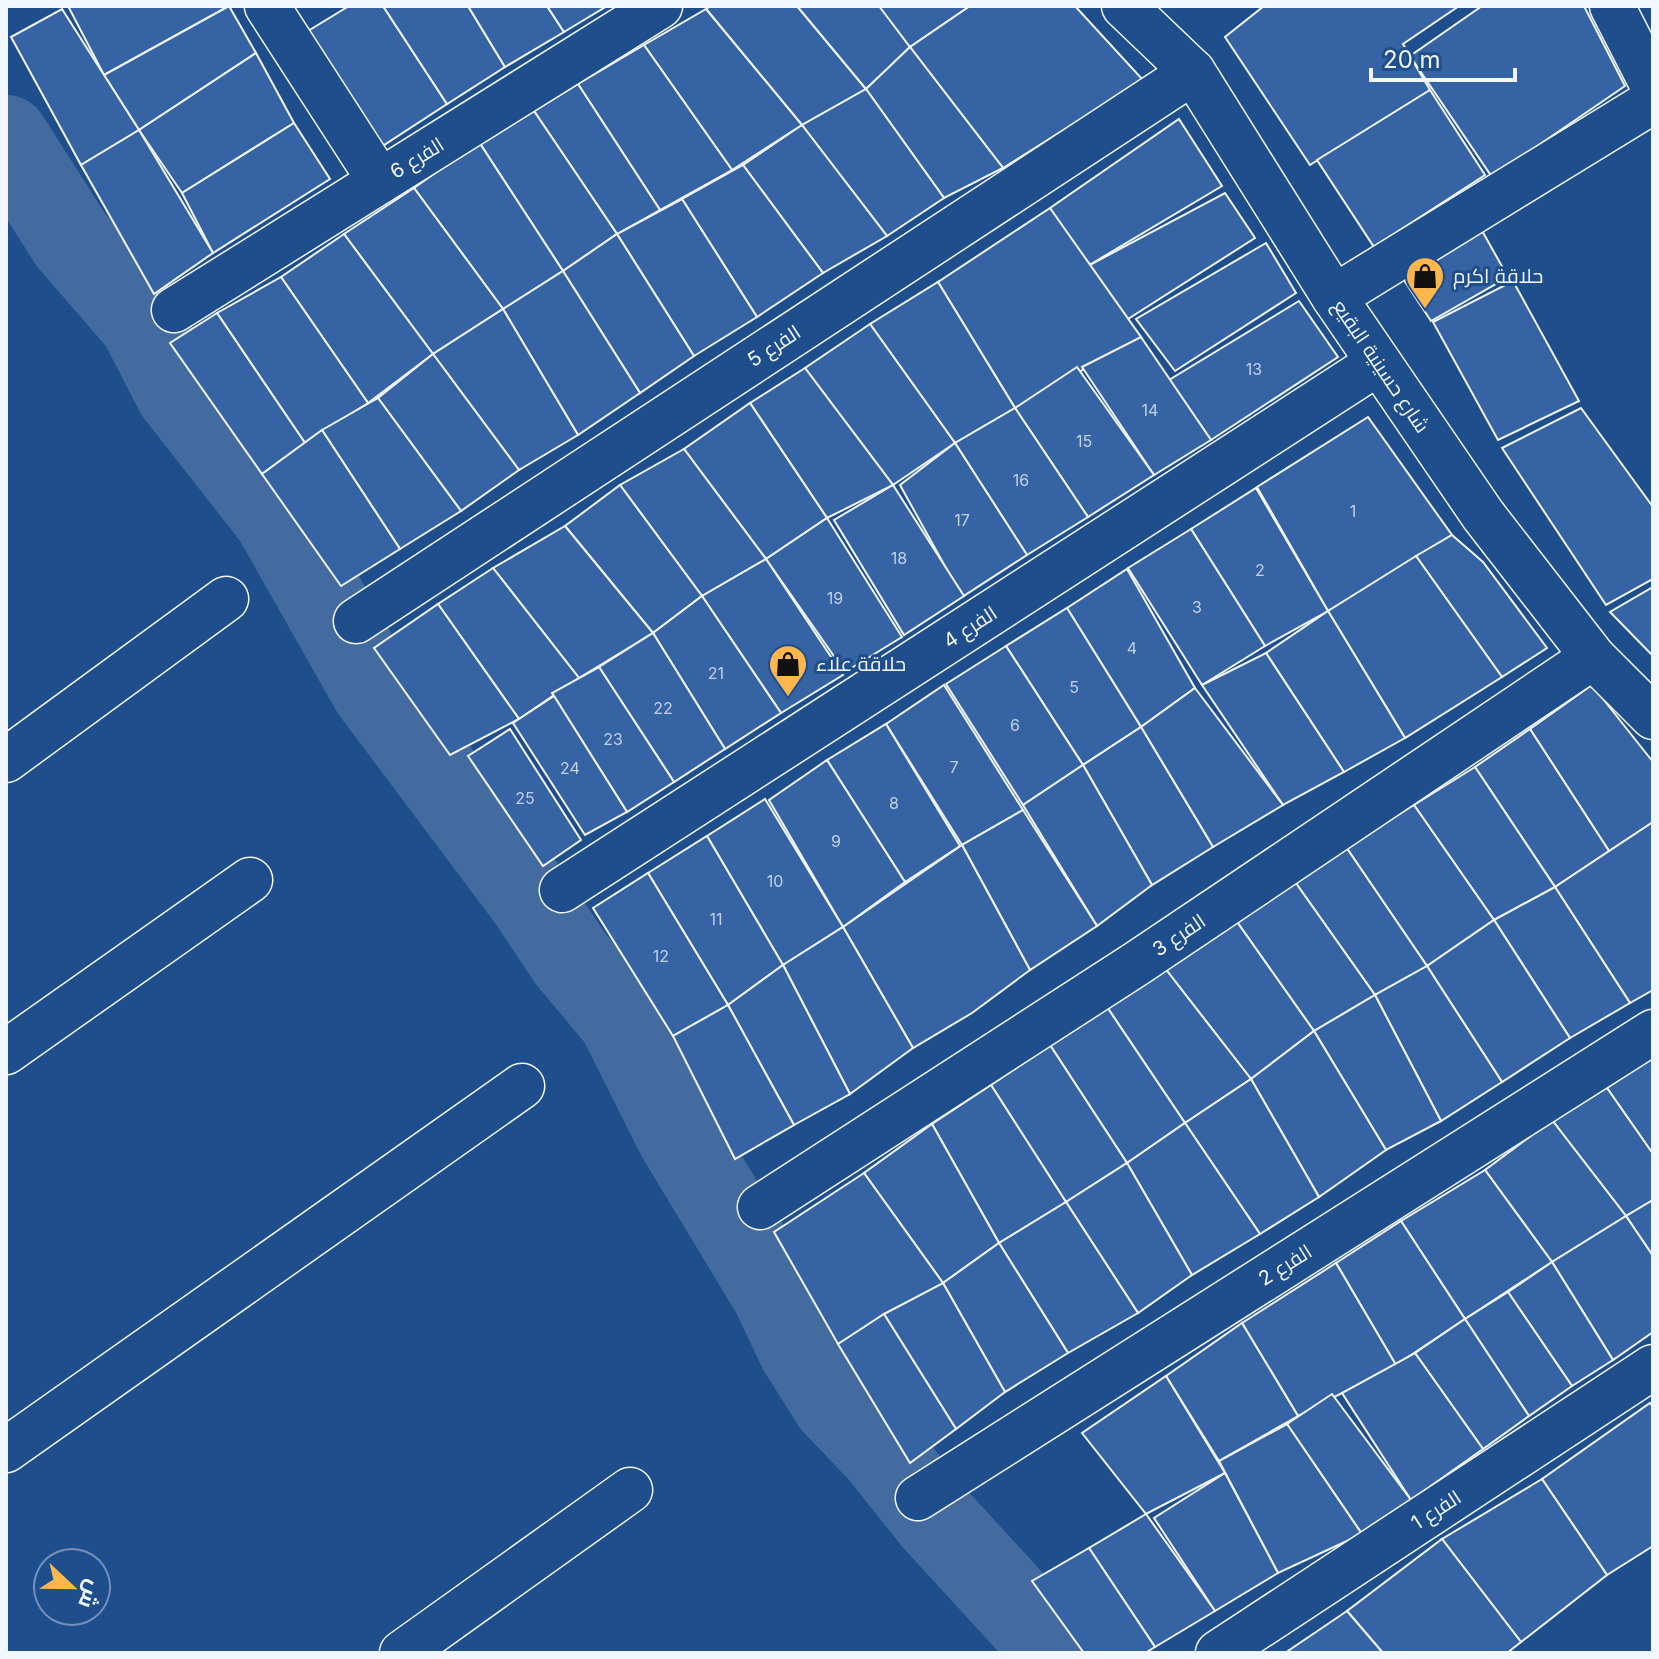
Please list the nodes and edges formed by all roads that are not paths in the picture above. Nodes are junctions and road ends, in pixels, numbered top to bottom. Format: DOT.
graph roads {
  1 [pos="267,6"];
  2 [pos="660,6"];
  3 [pos="1124,6"];
  4 [pos="1612,6"];
  5 [pos="1193,72"];
  6 [pos="1653,86"];
  7 [pos="1653,101"];
  8 [pos="380,181"];
  9 [pos="1334,297"];
  10 [pos="174,310"];
  11 [pos="1378,363"];
  12 [pos="226,599"];
  13 [pos="356,621"];
  14 [pos="1593,657"];
  15 [pos="1653,717"];
  16 [pos="6,760"];
  17 [pos="250,880"];
  18 [pos="562,890"];
  19 [pos="1653,1032"];
  20 [pos="6,1052"];
  21 [pos="522,1086"];
  22 [pos="760,1207"];
  23 [pos="1653,1367"];
  24 [pos="6,1450"];
  25 [pos="630,1490"];
  26 [pos="918,1498"];
  27 [pos="402,1653"];
  28 [pos="1218,1653"];
  1 -- 8 [label="street"];
  2 -- 8 [label="street, الفرع 6"];
  3 -- 5 [label="street, شارع حسينية البقيع"];
  4 -- 6 [label="street"];
  5 -- 9 [label="street, شارع حسينية البقيع"];
  5 -- 13 [label="street, الفرع 5"];
  7 -- 9 [label="street"];
  8 -- 10 [label="street, الفرع 6"];
  9 -- 11 [label="street, شارع حسينية البقيع"];
  11 -- 14 [label="street, شارع حسينية البقيع"];
  11 -- 18 [label="street, الفرع 4"];
  12 -- 16 [label="street"];
  14 -- 15 [label="street, شارع حسينية البقيع"];
  14 -- 22 [label="street, الفرع 3"];
  17 -- 20 [label="street"];
  19 -- 26 [label="street, الفرع 2"];
  21 -- 24 [label="street"];
  23 -- 28 [label="street, الفرع 1"];
  25 -- 27 [label="street"];
}
